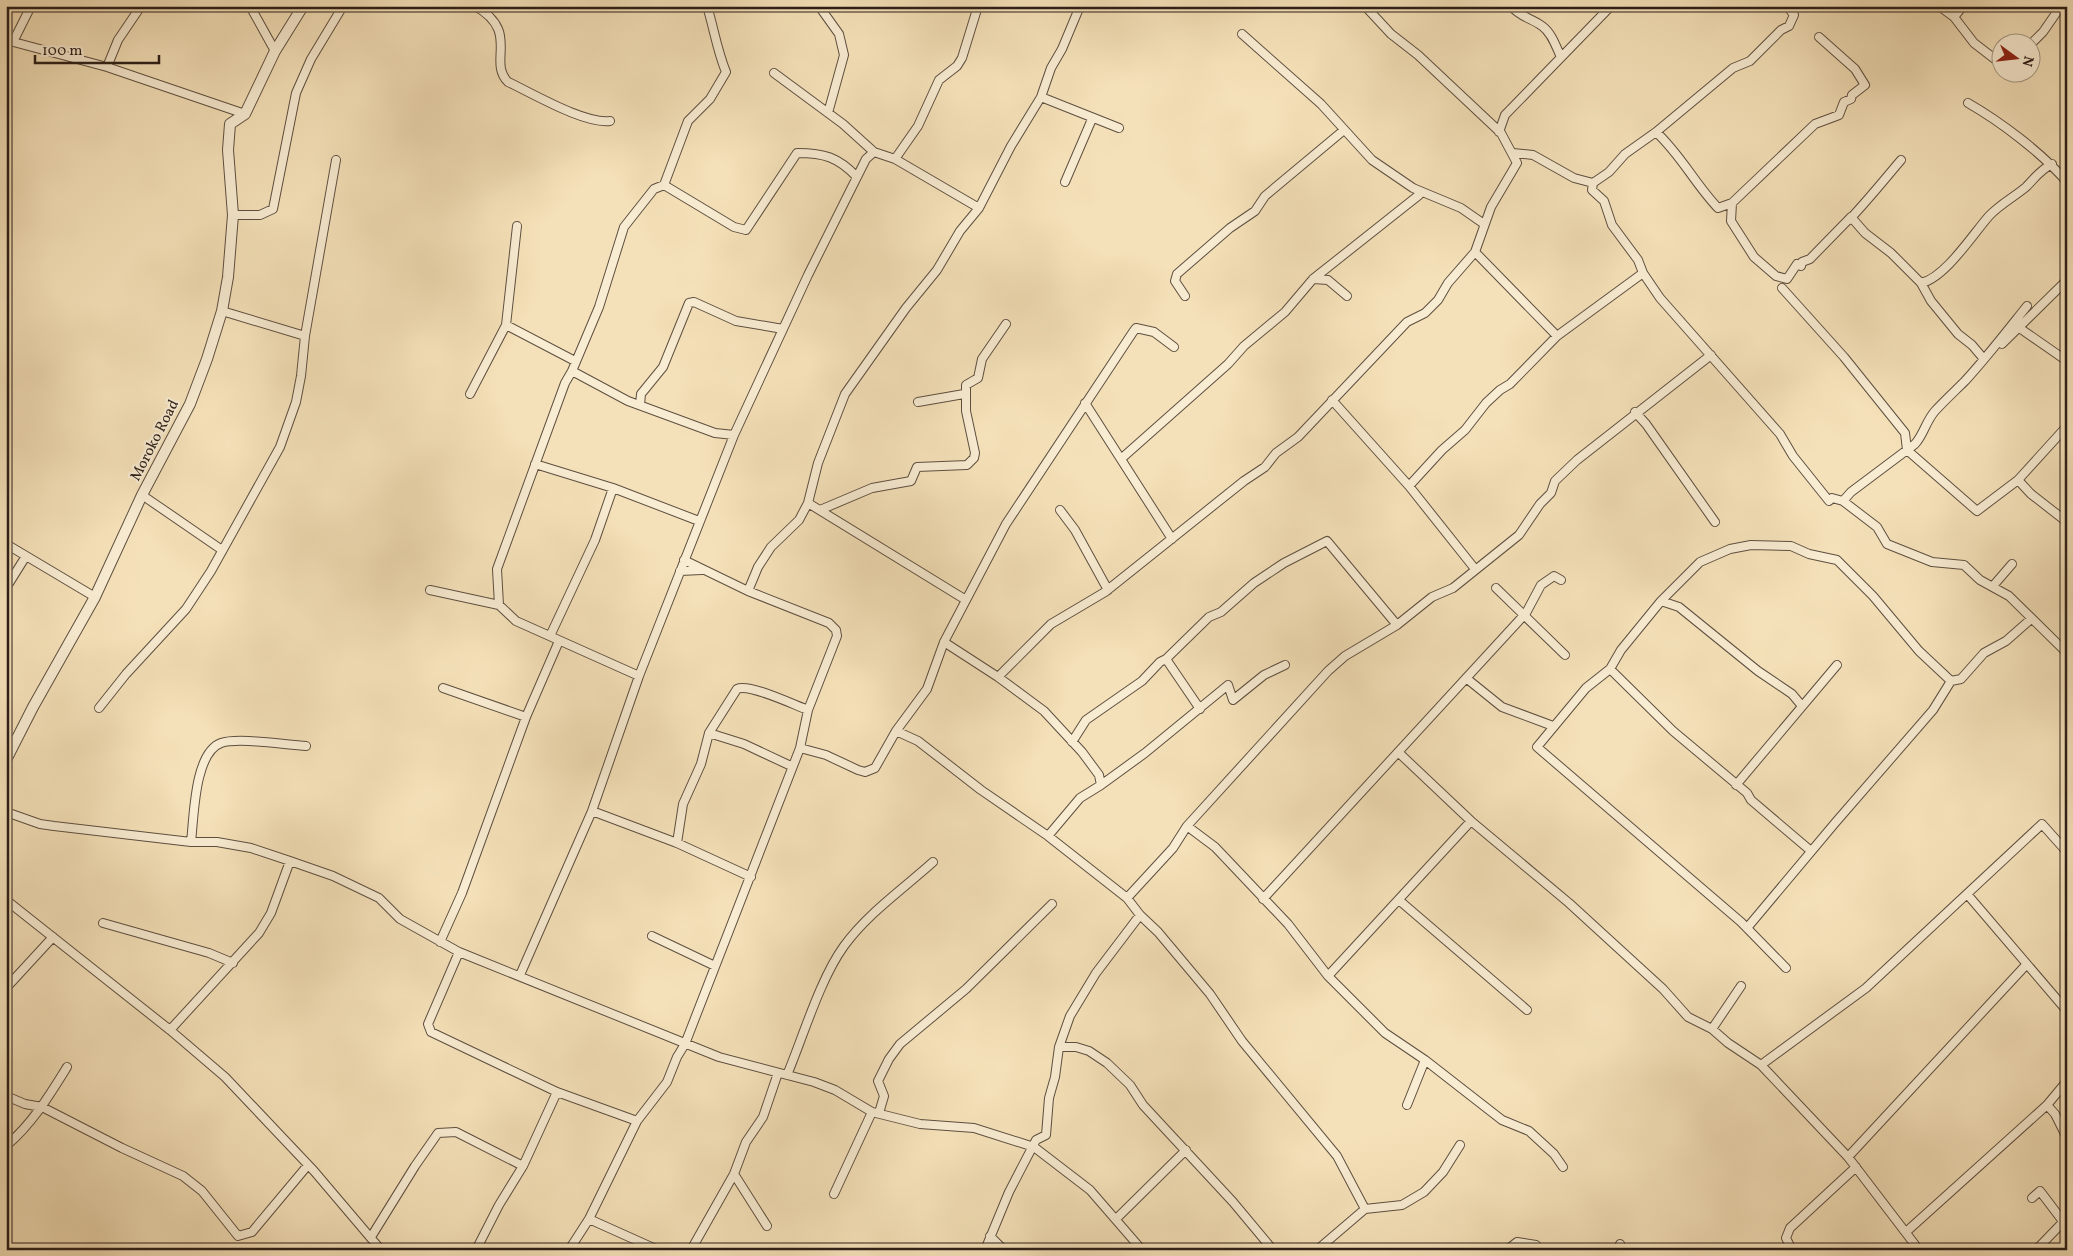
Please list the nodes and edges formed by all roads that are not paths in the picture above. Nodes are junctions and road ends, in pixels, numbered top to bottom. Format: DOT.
graph roads {
  1 [pos="30,6"];
  2 [pos="141,6"];
  3 [pos="250,6"];
  4 [pos="303,6"];
  5 [pos="343,6"];
  6 [pos="475,6"];
  7 [pos="707,6"];
  8 [pos="819,6"];
  9 [pos="978,6"];
  10 [pos="1080,6"];
  11 [pos="1365,6"];
  12 [pos="1511,6"];
  13 [pos="1611,6"];
  14 [pos="1787,6"];
  15 [pos="1939,6"];
  16 [pos="1963,6"];
  17 [pos="2061,6"];
  18 [pos="1954,17"];
  19 [pos="1242,34"];
  20 [pos="2040,34"];
  21 [pos="1819,37"];
  22 [pos="10,41"];
  23 [pos="275,51"];
  24 [pos="1990,55"];
  25 [pos="1561,57"];
  26 [pos="106,67"];
  27 [pos="774,73"];
  28 [pos="1041,96"];
  29 [pos="1968,103"];
  30 [pos="828,113"];
  31 [pos="245,114"];
  32 [pos="1092,119"];
  33 [pos="610,121"];
  34 [pos="1119,128"];
  35 [pos="1344,130"];
  36 [pos="1499,132"];
  37 [pos="1656,132"];
  38 [pos="874,152"];
  39 [pos="1513,153"];
  40 [pos="895,159"];
  41 [pos="336,160"];
  42 [pos="1901,160"];
  43 [pos="2052,164"];
  44 [pos="858,177"];
  45 [pos="1065,182"];
  46 [pos="2067,182"];
  47 [pos="1593,183"];
  48 [pos="664,185"];
  49 [pos="1420,195"];
  50 [pos="1732,203"];
  51 [pos="979,208"];
  52 [pos="233,215"];
  53 [pos="1851,217"];
  54 [pos="1484,224"];
  55 [pos="517,226"];
  56 [pos="1475,252"];
  57 [pos="1643,273"];
  58 [pos="1313,279"];
  59 [pos="2067,280"];
  60 [pos="1921,282"];
  61 [pos="1782,288"];
  62 [pos="1185,296"];
  63 [pos="1347,296"];
  64 [pos="2027,306"];
  65 [pos="222,312"];
  66 [pos="506,324"];
  67 [pos="1006,324"];
  68 [pos="2018,327"];
  69 [pos="783,328"];
  70 [pos="305,336"];
  71 [pos="1557,336"];
  72 [pos="1174,347"];
  73 [pos="1711,355"];
  74 [pos="1985,359"];
  75 [pos="575,361"];
  76 [pos="2067,361"];
  77 [pos="572,371"];
  78 [pos="470,394"];
  79 [pos="964,394"];
  80 [pos="1332,400"];
  81 [pos="918,402"];
  82 [pos="1085,403"];
  83 [pos="640,404"];
  84 [pos="1635,412"];
  85 [pos="2067,426"];
  86 [pos="734,435"];
  87 [pos="1907,450"];
  88 [pos="1122,458"];
  89 [pos="535,464"];
  90 [pos="2018,480"];
  91 [pos="1409,486"];
  92 [pos="613,488"];
  93 [pos="142,496"];
  94 [pos="1843,501"];
  95 [pos="808,503"];
  96 [pos="820,510"];
  97 [pos="1060,510"];
  98 [pos="699,521"];
  99 [pos="1715,522"];
  100 [pos="2067,522"];
  101 [pos="1172,539"];
  102 [pos="6,544"];
  103 [pos="222,550"];
  104 [pos="26,556"];
  105 [pos="684,560"];
  106 [pos="2012,564"];
  107 [pos="1475,569"];
  108 [pos="702,570"];
  109 [pos="680,571"];
  110 [pos="1561,580"];
  111 [pos="1993,586"];
  112 [pos="6,588"];
  113 [pos="1496,588"];
  114 [pos="430,590"];
  115 [pos="1108,590"];
  116 [pos="748,591"];
  117 [pos="95,597"];
  118 [pos="966,600"];
  119 [pos="1661,601"];
  120 [pos="499,605"];
  121 [pos="2031,619"];
  122 [pos="1397,625"];
  123 [pos="550,636"];
  124 [pos="559,641"];
  125 [pos="944,642"];
  126 [pos="2067,653"];
  127 [pos="1565,655"];
  128 [pos="1166,659"];
  129 [pos="1285,665"];
  130 [pos="1837,665"];
  131 [pos="1610,668"];
  132 [pos="639,676"];
  133 [pos="998,677"];
  134 [pos="1466,678"];
  135 [pos="1951,681"];
  136 [pos="443,688"];
  137 [pos="1802,706"];
  138 [pos="99,708"];
  139 [pos="1200,709"];
  140 [pos="808,710"];
  141 [pos="526,718"];
  142 [pos="1553,726"];
  143 [pos="896,731"];
  144 [pos="709,733"];
  145 [pos="1072,742"];
  146 [pos="306,746"];
  147 [pos="800,748"];
  148 [pos="1398,752"];
  149 [pos="6,760"];
  150 [pos="791,766"];
  151 [pos="1101,785"];
  152 [pos="1736,785"];
  153 [pos="592,811"];
  154 [pos="6,812"];
  155 [pos="1471,821"];
  156 [pos="1187,826"];
  157 [pos="1048,836"];
  158 [pos="192,842"];
  159 [pos="677,843"];
  160 [pos="1811,851"];
  161 [pos="2067,852"];
  162 [pos="290,861"];
  163 [pos="933,862"];
  164 [pos="751,876"];
  165 [pos="1967,894"];
  166 [pos="1127,898"];
  167 [pos="1263,899"];
  168 [pos="6,900"];
  169 [pos="1400,901"];
  170 [pos="1052,904"];
  171 [pos="1140,915"];
  172 [pos="104,923"];
  173 [pos="1747,928"];
  174 [pos="652,936"];
  175 [pos="53,937"];
  176 [pos="440,942"];
  177 [pos="460,952"];
  178 [pos="233,963"];
  179 [pos="2026,965"];
  180 [pos="715,966"];
  181 [pos="1786,968"];
  182 [pos="520,975"];
  183 [pos="1328,976"];
  184 [pos="1741,986"];
  185 [pos="6,988"];
  186 [pos="1528,1010"];
  187 [pos="2067,1012"];
  188 [pos="1712,1029"];
  189 [pos="170,1030"];
  190 [pos="685,1044"];
  191 [pos="1059,1047"];
  192 [pos="1425,1060"];
  193 [pos="1762,1065"];
  194 [pos="67,1068"];
  195 [pos="778,1073"];
  196 [pos="786,1075"];
  197 [pos="2067,1081"];
  198 [pos="557,1092"];
  199 [pos="6,1096"];
  200 [pos="1407,1105"];
  201 [pos="2047,1105"];
  202 [pos="42,1107"];
  203 [pos="875,1113"];
  204 [pos="637,1121"];
  205 [pos="2067,1138"];
  206 [pos="1460,1145"];
  207 [pos="6,1146"];
  208 [pos="1034,1147"];
  209 [pos="1186,1150"];
  210 [pos="1848,1157"];
  211 [pos="308,1165"];
  212 [pos="523,1166"];
  213 [pos="1563,1166"];
  214 [pos="1856,1167"];
  215 [pos="734,1174"];
  216 [pos="834,1194"];
  217 [pos="2032,1198"];
  218 [pos="1365,1209"];
  219 [pos="589,1219"];
  220 [pos="1116,1219"];
  221 [pos="2066,1222"];
  222 [pos="767,1226"];
  223 [pos="1906,1232"];
  224 [pos="990,1236"];
  225 [pos="371,1237"];
  226 [pos="1536,1245"];
  227 [pos="382,1250"];
  228 [pos="476,1250"];
  229 [pos="569,1250"];
  230 [pos="658,1250"];
  231 [pos="691,1250"];
  232 [pos="985,1250"];
  233 [pos="1004,1250"];
  234 [pos="1142,1250"];
  235 [pos="1273,1250"];
  236 [pos="1317,1250"];
  237 [pos="1507,1250"];
  238 [pos="1792,1250"];
  239 [pos="1919,1250"];
  240 [pos="2037,1250"];
  1 -- 22 [label="street"];
  2 -- 26 [label="street"];
  3 -- 23 [label="street"];
  4 -- 23 [label="street"];
  5 -- 52 [label="street"];
  6 -- 33 [label="street"];
  7 -- 48 [label="street"];
  8 -- 30 [label="street"];
  9 -- 40 [label="street"];
  10 -- 28 [label="street"];
  11 -- 36 [label="street"];
  12 -- 25 [label="street"];
  13 -- 25 [label="street"];
  14 -- 37 [label="street"];
  15 -- 18 [label="street"];
  16 -- 18 [label="street"];
  17 -- 20 [label="street"];
  18 -- 24 [label="street"];
  19 -- 35 [label="street"];
  21 -- 50 [label="street"];
  22 -- 26 [label="street"];
  23 -- 31 [label="street"];
  25 -- 36 [label="street"];
  26 -- 31 [label="street"];
  27 -- 30 [label="street"];
  28 -- 32 [label="street"];
  28 -- 51 [label="street"];
  29 -- 43 [label="street"];
  30 -- 38 [label="street"];
  31 -- 52 [label="street, Moroko Road"];
  32 -- 34 [label="street"];
  32 -- 45 [label="street"];
  35 -- 54 [label="street"];
  35 -- 62 [label="street"];
  36 -- 39 [label="street"];
  37 -- 47 [label="street"];
  37 -- 50 [label="street"];
  38 -- 40 [label="street"];
  38 -- 44 [label="street"];
  39 -- 47 [label="street"];
  39 -- 54 [label="street"];
  40 -- 51 [label="street"];
  41 -- 70 [label="street"];
  42 -- 53 [label="street"];
  43 -- 46 [label="street"];
  43 -- 60 [label="street"];
  44 -- 48 [label="street"];
  44 -- 69 [label="street"];
  47 -- 57 [label="street"];
  48 -- 75 [label="street"];
  49 -- 58 [label="street"];
  50 -- 53 [label="street"];
  51 -- 95 [label="street"];
  52 -- 65 [label="street, Moroko Road"];
  53 -- 60 [label="street"];
  54 -- 56 [label="street"];
  55 -- 66 [label="street"];
  56 -- 71 [label="street"];
  56 -- 80 [label="street"];
  57 -- 71 [label="street"];
  57 -- 73 [label="street"];
  58 -- 63 [label="street"];
  58 -- 88 [label="street"];
  59 -- 68 [label="street"];
  60 -- 74 [label="street"];
  61 -- 87 [label="street"];
  64 -- 74 [label="street"];
  65 -- 70 [label="street"];
  65 -- 93 [label="street, Moroko Road"];
  66 -- 75 [label="street"];
  66 -- 78 [label="street"];
  67 -- 79 [label="street"];
  68 -- 74 [label="street"];
  68 -- 76 [label="street"];
  69 -- 83 [label="street"];
  69 -- 86 [label="street"];
  70 -- 103 [label="street"];
  71 -- 91 [label="street"];
  72 -- 82 [label="street"];
  73 -- 84 [label="street"];
  73 -- 94 [label="street"];
  74 -- 87 [label="street"];
  75 -- 77 [label="street"];
  77 -- 83 [label="street"];
  77 -- 89 [label="street"];
  79 -- 81 [label="street"];
  79 -- 96 [label="street"];
  80 -- 91 [label="street"];
  80 -- 101 [label="street"];
  82 -- 88 [label="street"];
  82 -- 118 [label="street"];
  83 -- 86 [label="street"];
  84 -- 99 [label="street"];
  84 -- 107 [label="street"];
  85 -- 90 [label="street"];
  86 -- 98 [label="street"];
  87 -- 90 [label="street"];
  87 -- 94 [label="street"];
  88 -- 101 [label="street"];
  89 -- 92 [label="street"];
  89 -- 120 [label="street"];
  90 -- 100 [label="street"];
  91 -- 107 [label="street"];
  92 -- 98 [label="street"];
  92 -- 123 [label="street"];
  93 -- 103 [label="street"];
  93 -- 117 [label="street, Moroko Road"];
  94 -- 111 [label="street"];
  95 -- 96 [label="street"];
  95 -- 116 [label="street"];
  96 -- 118 [label="street"];
  97 -- 115 [label="street"];
  98 -- 105 [label="street"];
  101 -- 115 [label="street"];
  102 -- 104 [label="street"];
  103 -- 138 [label="street"];
  104 -- 112 [label="street"];
  104 -- 117 [label="street"];
  105 -- 108 [label="street"];
  105 -- 109 [label="street"];
  106 -- 111 [label="street"];
  107 -- 122 [label="street"];
  108 -- 109 [label="street"];
  108 -- 116 [label="street"];
  109 -- 132 [label="street"];
  110 -- 134 [label="street"];
  111 -- 121 [label="street"];
  113 -- 127 [label="street"];
  114 -- 120 [label="street"];
  115 -- 133 [label="street"];
  116 -- 140 [label="street"];
  117 -- 149 [label="street, Moroko Road"];
  118 -- 125 [label="street"];
  119 -- 131 [label="street"];
  119 -- 135 [label="street"];
  119 -- 137 [label="street"];
  120 -- 123 [label="street"];
  121 -- 126 [label="street"];
  121 -- 135 [label="street"];
  122 -- 128 [label="street"];
  122 -- 156 [label="street"];
  123 -- 124 [label="street"];
  124 -- 132 [label="street"];
  124 -- 141 [label="street"];
  125 -- 133 [label="street"];
  125 -- 143 [label="street"];
  128 -- 139 [label="street"];
  128 -- 145 [label="street"];
  129 -- 139 [label="street"];
  130 -- 137 [label="street"];
  131 -- 142 [label="street"];
  131 -- 152 [label="street"];
  132 -- 153 [label="street"];
  133 -- 145 [label="street"];
  134 -- 142 [label="street"];
  134 -- 148 [label="street"];
  135 -- 160 [label="street"];
  136 -- 141 [label="street"];
  137 -- 152 [label="street"];
  139 -- 151 [label="street"];
  140 -- 144 [label="street"];
  140 -- 147 [label="street"];
  141 -- 176 [label="street"];
  142 -- 173 [label="street"];
  143 -- 147 [label="street"];
  143 -- 157 [label="street"];
  144 -- 150 [label="street"];
  144 -- 159 [label="street"];
  145 -- 151 [label="street"];
  146 -- 158 [label="street"];
  147 -- 150 [label="street"];
  148 -- 155 [label="street"];
  148 -- 167 [label="street"];
  150 -- 164 [label="street"];
  151 -- 157 [label="street"];
  152 -- 160 [label="street"];
  153 -- 159 [label="street"];
  153 -- 182 [label="street"];
  154 -- 158 [label="street"];
  155 -- 169 [label="street"];
  155 -- 188 [label="street"];
  156 -- 166 [label="street"];
  156 -- 167 [label="street"];
  157 -- 166 [label="street"];
  158 -- 162 [label="street"];
  159 -- 164 [label="street"];
  160 -- 173 [label="street"];
  161 -- 165 [label="street"];
  162 -- 176 [label="street"];
  162 -- 178 [label="street"];
  163 -- 196 [label="street"];
  164 -- 180 [label="street"];
  165 -- 179 [label="street"];
  165 -- 193 [label="street"];
  166 -- 171 [label="street"];
  167 -- 183 [label="street"];
  168 -- 175 [label="street"];
  169 -- 183 [label="street"];
  169 -- 186 [label="street"];
  170 -- 203 [label="street"];
  171 -- 191 [label="street"];
  171 -- 218 [label="street"];
  172 -- 178 [label="street"];
  173 -- 181 [label="street"];
  174 -- 180 [label="street"];
  175 -- 185 [label="street"];
  175 -- 189 [label="street"];
  176 -- 177 [label="street"];
  177 -- 182 [label="street"];
  177 -- 198 [label="street"];
  178 -- 189 [label="street"];
  179 -- 187 [label="street"];
  179 -- 210 [label="street"];
  180 -- 190 [label="street"];
  182 -- 190 [label="street"];
  183 -- 192 [label="street"];
  184 -- 188 [label="street"];
  188 -- 193 [label="street"];
  189 -- 211 [label="street"];
  190 -- 195 [label="street"];
  190 -- 204 [label="street"];
  191 -- 208 [label="street"];
  191 -- 209 [label="street"];
  192 -- 200 [label="street"];
  192 -- 213 [label="street"];
  193 -- 210 [label="street"];
  194 -- 202 [label="street"];
  195 -- 196 [label="street"];
  195 -- 215 [label="street"];
  196 -- 203 [label="street"];
  197 -- 201 [label="street"];
  198 -- 204 [label="street"];
  198 -- 212 [label="street"];
  199 -- 202 [label="street"];
  201 -- 205 [label="street"];
  201 -- 223 [label="street"];
  202 -- 207 [label="street"];
  202 -- 211 [label="street"];
  203 -- 208 [label="street"];
  203 -- 216 [label="street"];
  204 -- 219 [label="street"];
  206 -- 218 [label="street"];
  208 -- 220 [label="street"];
  208 -- 224 [label="street"];
  209 -- 220 [label="street"];
  209 -- 235 [label="street"];
  210 -- 214 [label="street"];
  211 -- 225 [label="street"];
  212 -- 225 [label="street"];
  212 -- 228 [label="street"];
  214 -- 223 [label="street"];
  214 -- 238 [label="street"];
  215 -- 222 [label="street"];
  215 -- 231 [label="street"];
  217 -- 221 [label="street"];
  218 -- 236 [label="street"];
  219 -- 229 [label="street"];
  219 -- 230 [label="street"];
  220 -- 234 [label="street"];
  221 -- 240 [label="street"];
  223 -- 239 [label="street"];
  224 -- 232 [label="street"];
  224 -- 233 [label="street"];
  225 -- 227 [label="street"];
  226 -- 237 [label="street"];
}
